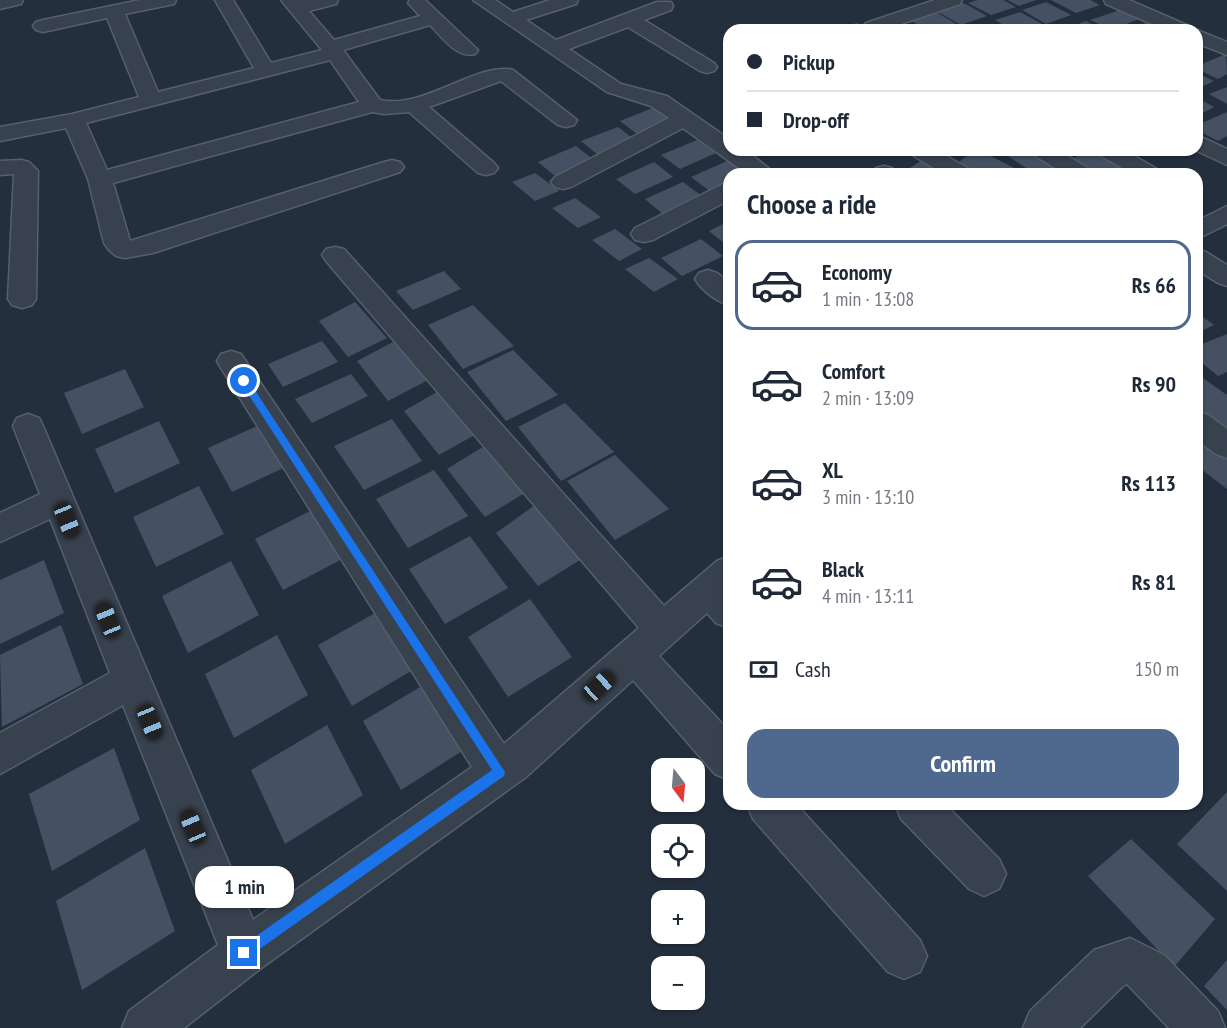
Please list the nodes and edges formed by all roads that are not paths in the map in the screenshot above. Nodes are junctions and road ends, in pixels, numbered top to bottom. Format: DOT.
graph roads {
  1 [pos="14,0"];
  2 [pos="168,0"];
  3 [pos="224,0"];
  4 [pos="329,0"];
  5 [pos="413,0"];
  6 [pos="482,0"];
  7 [pos="569,0"];
  8 [pos="953,0"];
  9 [pos="1115,0"];
  10 [pos="0,3"];
  11 [pos="294,4"];
  12 [pos="664,6"];
  13 [pos="114,11"];
  14 [pos="433,18"];
  15 [pos="629,19"];
  16 [pos="511,20"];
  17 [pos="882,24"];
  18 [pos="1169,24"];
  19 [pos="43,26"];
  20 [pos="1203,39"];
  21 [pos="554,48"];
  22 [pos="1227,49"];
  23 [pos="332,50"];
  24 [pos="468,50"];
  25 [pos="707,68"];
  26 [pos="266,71"];
  27 [pos="151,100"];
  28 [pos="372,105"];
  29 [pos="414,105"];
  30 [pos="685,118"];
  31 [pos="73,120"];
  32 [pos="566,120"];
  33 [pos="0,134"];
  34 [pos="723,144"];
  35 [pos="1203,145"];
  36 [pos="740,156"];
  37 [pos="930,156"];
  38 [pos="1052,156"];
  39 [pos="1118,156"];
  40 [pos="1227,158"];
  41 [pos="0,168"];
  42 [pos="392,168"];
  43 [pos="486,168"];
  44 [pos="757,168"];
  45 [pos="951,168"];
  46 [pos="1071,168"];
  47 [pos="1139,168"];
  48 [pos="100,179"];
  49 [pos="563,182"];
  50 [pos="723,193"];
  51 [pos="1203,205"];
  52 [pos="1224,215"];
  53 [pos="1203,227"];
  54 [pos="644,234"];
  55 [pos="12,255"];
  56 [pos="335,255"];
  57 [pos="1203,262"];
  58 [pos="1227,277"];
  59 [pos="708,279"];
  60 [pos="723,291"];
  61 [pos="22,299"];
  62 [pos="231,361"];
  63 [pos="28,426"];
  64 [pos="1203,428"];
  65 [pos="1227,446"];
  66 [pos="58,501"];
  67 [pos="0,528"];
  68 [pos="722,591"];
  69 [pos="649,642"];
  70 [pos="133,680"];
  71 [pos="723,751"];
  72 [pos="0,754"];
  73 [pos="500,772"];
  74 [pos="773,810"];
  75 [pos="922,810"];
  76 [pos="984,874"];
  77 [pos="244,953"];
  78 [pos="904,956"];
  79 [pos="146,1028"];
  80 [pos="1047,1028"];
  81 [pos="1201,1028"];
  1 -- 10 [label="street"];
  2 -- 13 [label="street"];
  3 -- 26 [label="street"];
  4 -- 11 [label="street"];
  5 -- 14 [label="street"];
  6 -- 16 [label="street"];
  7 -- 16 [label="street"];
  8 -- 17 [label="street"];
  9 -- 18 [label="street"];
  11 -- 23 [label="street"];
  12 -- 15 [label="street"];
  13 -- 19 [label="street"];
  13 -- 27 [label="street"];
  14 -- 23 [label="street"];
  14 -- 24 [label="street"];
  15 -- 21 [label="street"];
  15 -- 25 [label="street"];
  16 -- 21 [label="street"];
  20 -- 22 [label="street"];
  21 -- 30 [label="street"];
  23 -- 26 [label="street"];
  23 -- 28 [label="street"];
  26 -- 27 [label="street"];
  27 -- 31 [label="street"];
  28 -- 29 [label="street"];
  28 -- 48 [label="street"];
  29 -- 32 [label="street"];
  29 -- 43 [label="street"];
  30 -- 34 [label="street"];
  30 -- 49 [label="street"];
  31 -- 33 [label="street"];
  31 -- 48 [label="street"];
  35 -- 40 [label="street"];
  36 -- 44 [label="street"];
  37 -- 45 [label="street"];
  38 -- 46 [label="street"];
  39 -- 47 [label="street"];
  41 -- 55 [label="street"];
  42 -- 48 [label="street"];
  50 -- 54 [label="street"];
  51 -- 52 [label="street"];
  52 -- 53 [label="street"];
  55 -- 61 [label="street"];
  56 -- 69 [label="street"];
  57 -- 58 [label="street"];
  59 -- 60 [label="street"];
  62 -- 73 [label="street"];
  63 -- 66 [label="street"];
  64 -- 65 [label="street"];
  66 -- 67 [label="street"];
  66 -- 70 [label="street"];
  68 -- 69 [label="street"];
  69 -- 71 [label="street"];
  69 -- 73 [label="street"];
  70 -- 72 [label="street"];
  70 -- 77 [label="street"];
  73 -- 77 [label="street"];
  74 -- 78 [label="street"];
  75 -- 76 [label="street"];
  77 -- 79 [label="street"];
  80 -- 81 [label="street"];
}
